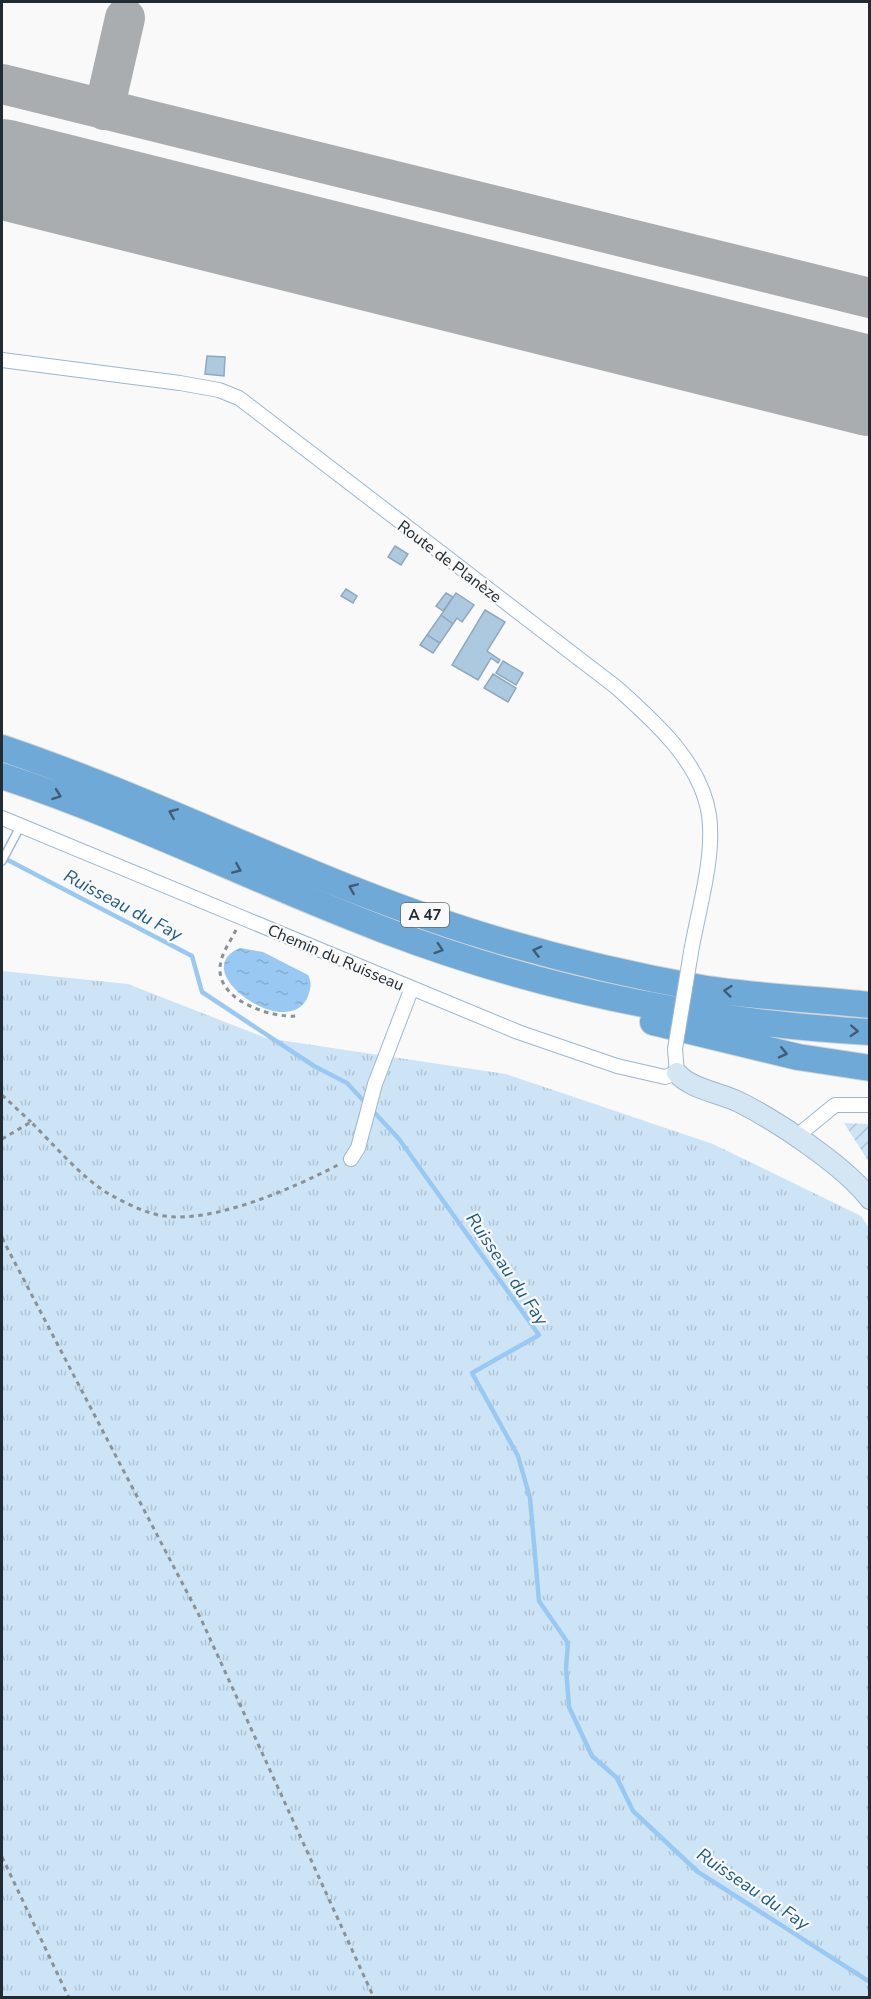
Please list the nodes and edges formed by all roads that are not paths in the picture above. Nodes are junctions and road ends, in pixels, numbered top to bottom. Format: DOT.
graph roads {
  1 [pos="2,360"];
  2 [pos="2,748"];
  3 [pos="2,776"];
  4 [pos="2,818"];
  5 [pos="21,825"];
  6 [pos="2,861"];
  7 [pos="411,990"];
  8 [pos="870,990"];
  9 [pos="588,992"];
  10 [pos="758,994"];
  11 [pos="870,1005"];
  12 [pos="870,1032"];
  13 [pos="870,1068"];
  14 [pos="677,1073"];
  15 [pos="870,1105"];
  16 [pos="797,1136"];
  17 [pos="351,1159"];
  18 [pos="870,1199"];
  1 -- 14 [label="street, Route de Planèze, bridge"];
  10 -- 2 [label="highway, A 47, one-way"];
  3 -- 9 [label="highway, A 47, one-way"];
  4 -- 5 [label="street, Chemin du Ruisseau"];
  5 -- 6 [label="lane"];
  5 -- 7 [label="street, Chemin du Ruisseau"];
  7 -- 14 [label="street, Chemin du Ruisseau"];
  7 -- 17 [label="street"];
  8 -- 10 [label="highway"];
  9 -- 12 [label="highway, A 47, one-way"];
  9 -- 13 [label="highway, one-way"];
  10 -- 11 [label="highway, A 47"];
  14 -- 16 [label="street"];
  15 -- 16 [label="street"];
  16 -- 18 [label="street"];
}
